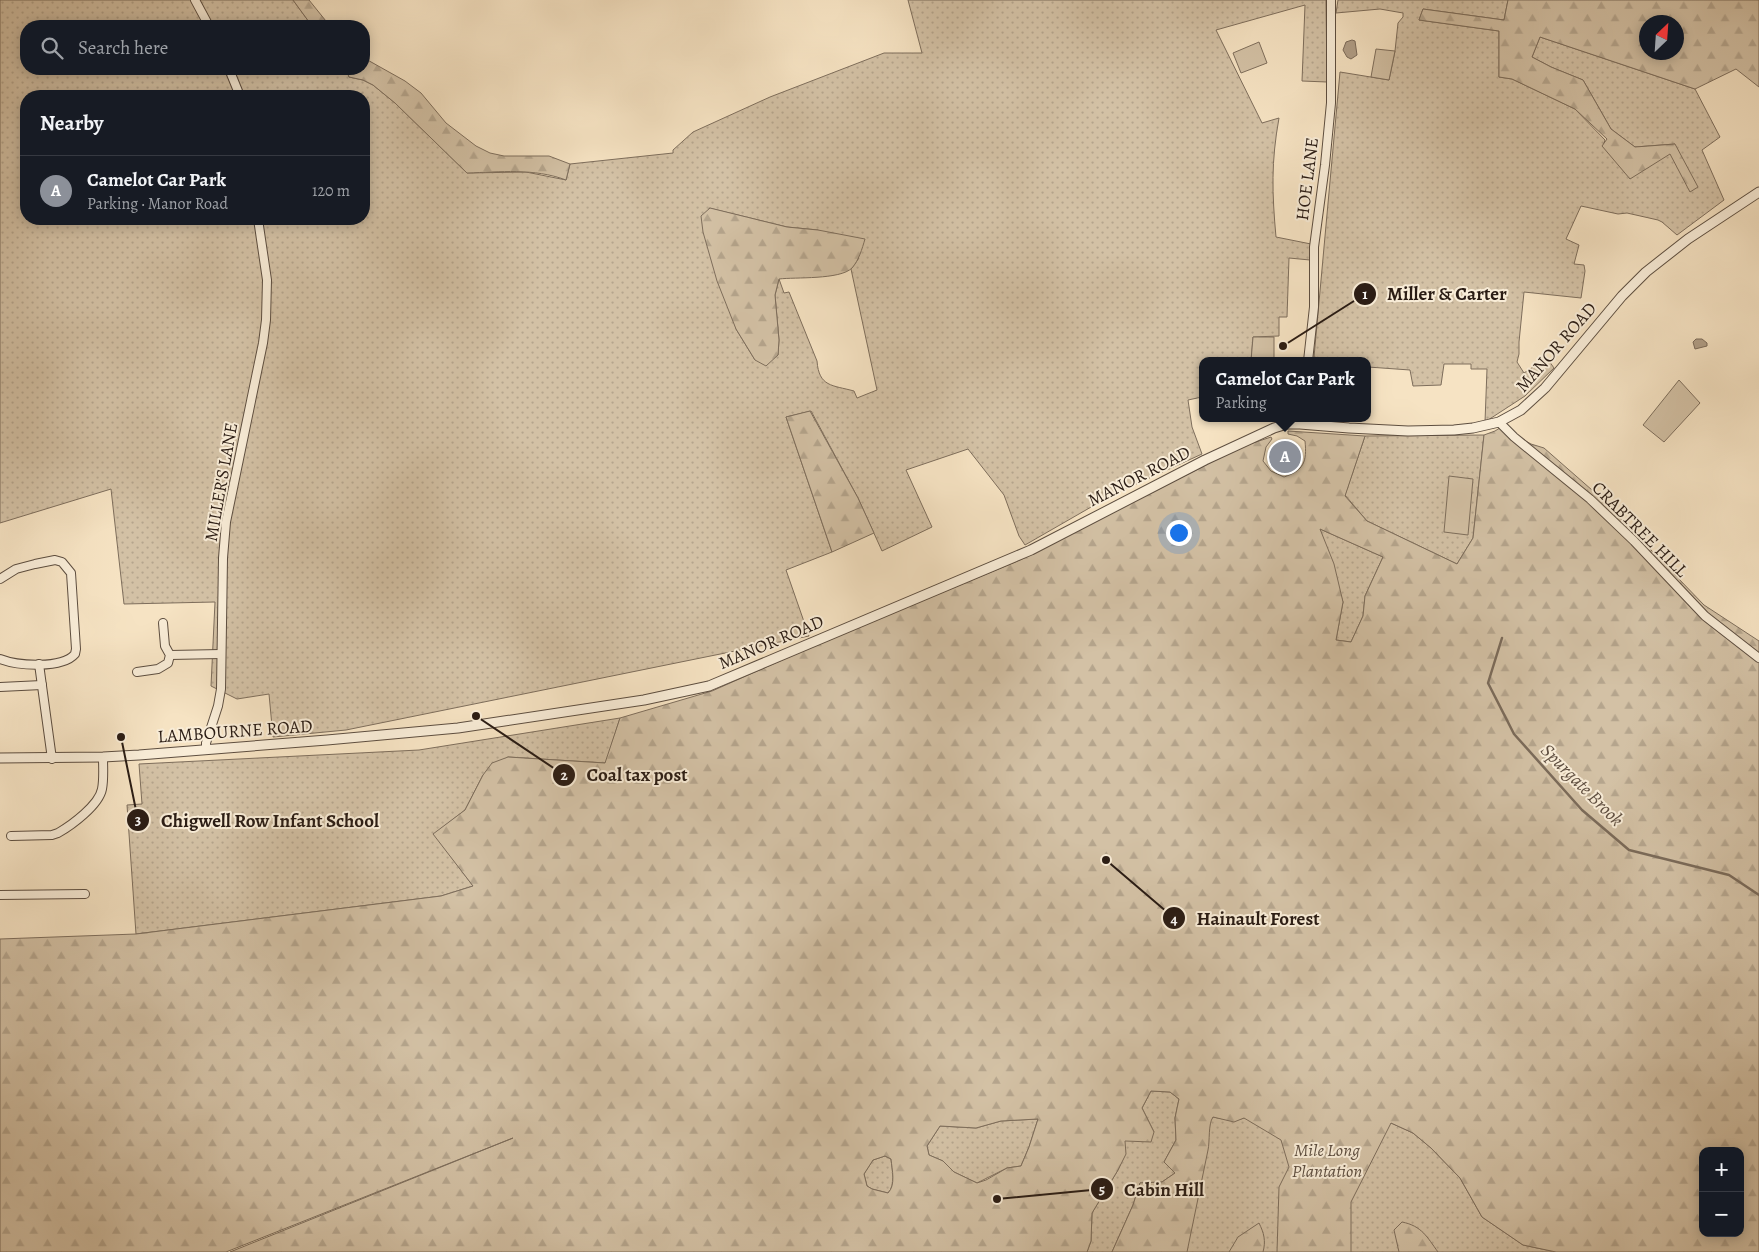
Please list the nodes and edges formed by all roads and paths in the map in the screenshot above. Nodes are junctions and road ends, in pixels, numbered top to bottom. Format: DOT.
graph roads {
  1 [pos="195,0"];
  2 [pos="1331,0"];
  3 [pos="206,20"];
  4 [pos="231,75"];
  5 [pos="238,90"];
  6 [pos="1759,192"];
  7 [pos="259,225"];
  8 [pos="1308,357"];
  9 [pos="1296,422"];
  10 [pos="1307,422"];
  11 [pos="1500,422"];
  12 [pos="0,579"];
  13 [pos="164,623"];
  14 [pos="221,654"];
  15 [pos="170,655"];
  16 [pos="1759,658"];
  17 [pos="0,659"];
  18 [pos="39,664"];
  19 [pos="137,672"];
  20 [pos="42,685"];
  21 [pos="0,687"];
  22 [pos="472,725"];
  23 [pos="206,750"];
  24 [pos="0,758"];
  25 [pos="102,758"];
  26 [pos="52,759"];
  27 [pos="11,836"];
  28 [pos="84,894"];
  29 [pos="0,895"];
  1 -- 3 [label="street"];
  2 -- 8 [label="street, HOE LANE"];
  4 -- 5 [label="street"];
  6 -- 11 [label="street, MANOR ROAD"];
  7 -- 14 [label="street, MILLER'S LANE"];
  9 -- 22 [label="street, MANOR ROAD"];
  10 -- 11 [label="street, MANOR ROAD"];
  11 -- 16 [label="street, CRABTREE HILL"];
  12 -- 18 [label="street"];
  13 -- 15 [label="street"];
  14 -- 15 [label="street"];
  14 -- 23 [label="street, MILLER'S LANE"];
  15 -- 19 [label="street"];
  17 -- 18 [label="street"];
  18 -- 20 [label="street"];
  20 -- 21 [label="street"];
  20 -- 26 [label="street"];
  22 -- 23 [label="street, LAMBOURNE ROAD"];
  23 -- 25 [label="street, LAMBOURNE ROAD"];
  24 -- 26 [label="street, LAMBOURNE ROAD"];
  25 -- 26 [label="street, LAMBOURNE ROAD"];
  25 -- 27 [label="street"];
  28 -- 29 [label="street"];
}
